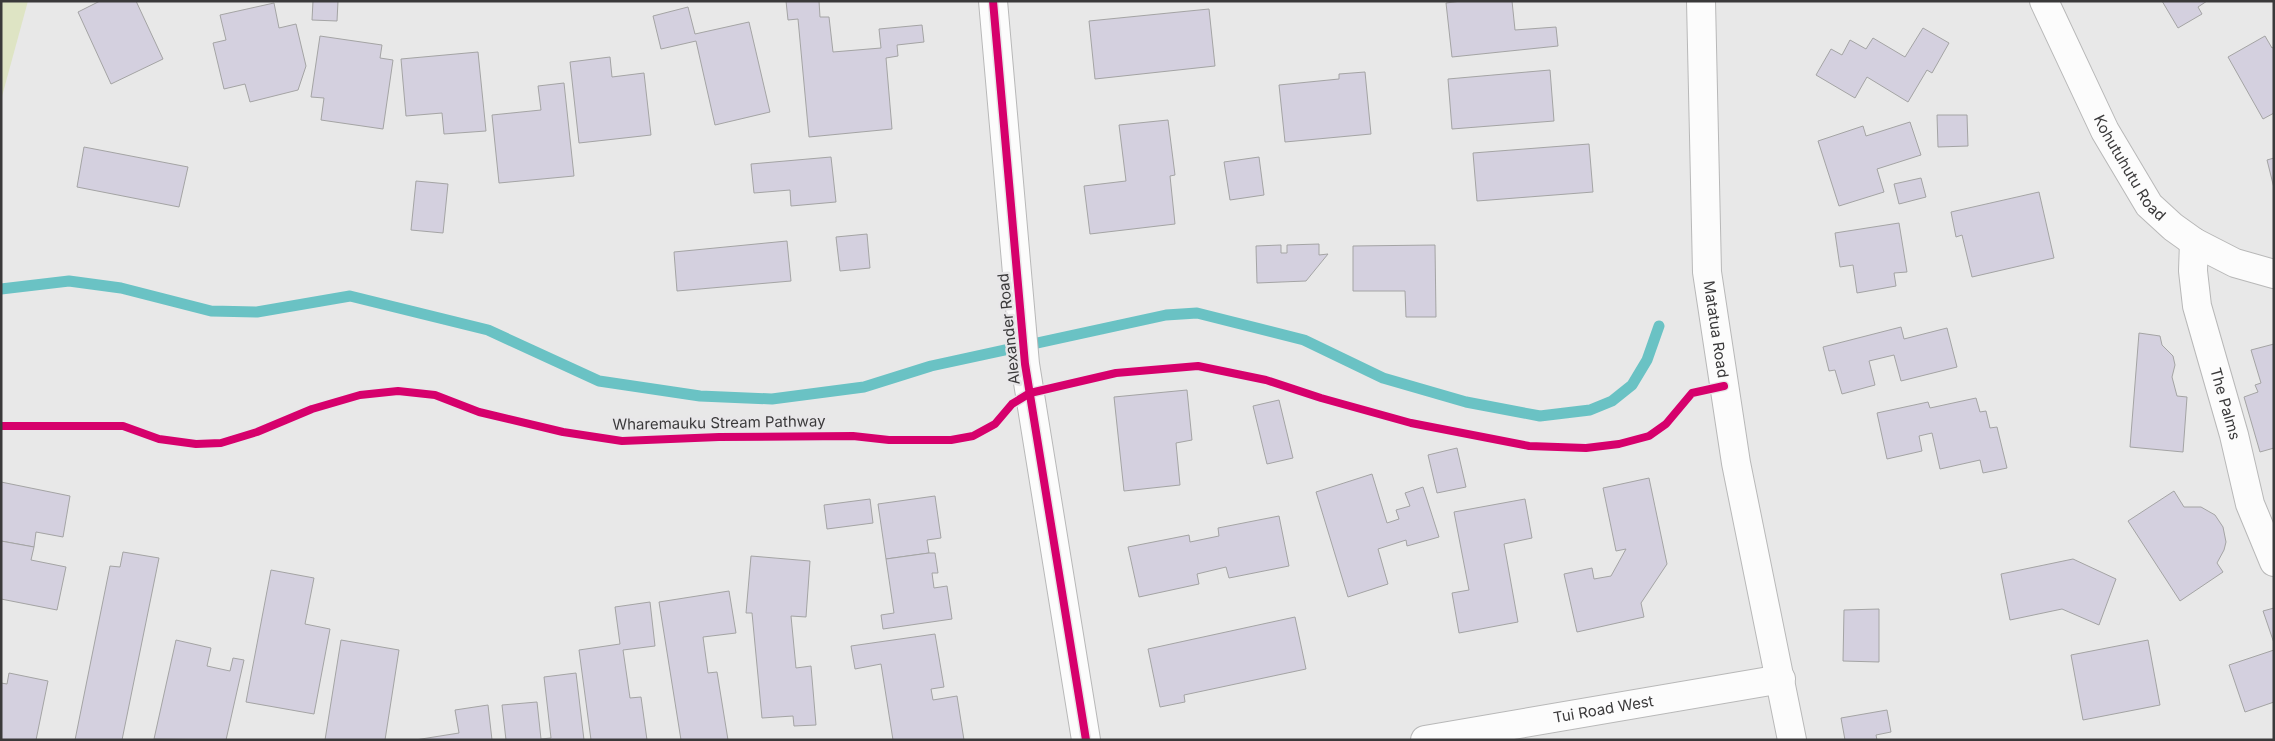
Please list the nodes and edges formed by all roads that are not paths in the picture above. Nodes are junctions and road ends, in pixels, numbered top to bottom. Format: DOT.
graph roads {
  1 [pos="993,1"];
  2 [pos="1701,1"];
  3 [pos="2044,1"];
  4 [pos="2194,242"];
  5 [pos="2274,274"];
  6 [pos="2274,562"];
  7 [pos="1781,679"];
  8 [pos="1086,740"];
  9 [pos="1425,740"];
  10 [pos="1792,740"];
  1 -- 8 [label="street, Alexander Road"];
  2 -- 7 [label="street, Matatua Road"];
  3 -- 4 [label="street, Kohutuhutu Road"];
  4 -- 5 [label="street, Kohutuhutu Road"];
  4 -- 6 [label="street, The Palms"];
  7 -- 9 [label="street, Tui Road West"];
  7 -- 10 [label="street, Matatua Road"];
}
